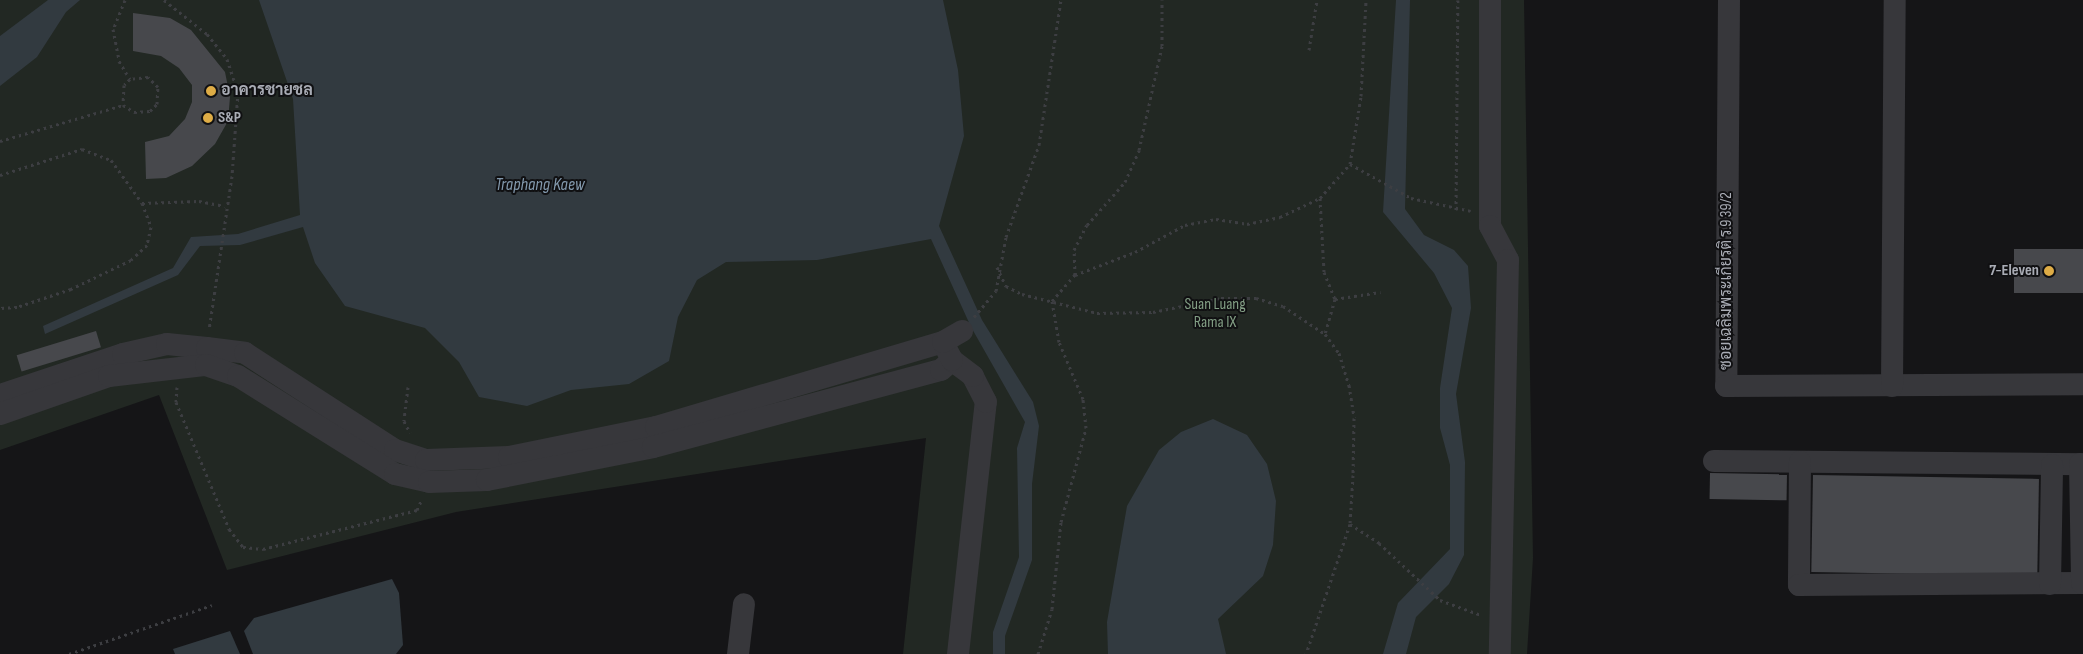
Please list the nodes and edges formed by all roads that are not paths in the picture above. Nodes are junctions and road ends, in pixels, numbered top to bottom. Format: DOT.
graph roads {
  1 [pos="1490,0"];
  2 [pos="1729,0"];
  3 [pos="1894,0"];
  4 [pos="953,345"];
  5 [pos="2083,384"];
  6 [pos="1892,386"];
  7 [pos="0,395"];
  8 [pos="0,414"];
  9 [pos="1714,461"];
  10 [pos="1800,462"];
  11 [pos="2082,464"];
  12 [pos="2052,465"];
  13 [pos="2083,583"];
  14 [pos="2050,584"];
  15 [pos="744,604"];
  16 [pos="738,654"];
  17 [pos="958,654"];
  18 [pos="1500,654"];
  1 -- 18 [label="street"];
  2 -- 6 [label="street, ซอยเฉลิมพระเกียรติ ร.9 39/2"];
  3 -- 6 [label="street"];
  4 -- 7 [label="street"];
  4 -- 8 [label="street"];
  4 -- 17 [label="street"];
  5 -- 6 [label="street, ซอยเฉลิมพระเกียรติ ร.9 39/2"];
  9 -- 10 [label="street"];
  10 -- 12 [label="street"];
  10 -- 14 [label="street"];
  11 -- 12 [label="street"];
  11 -- 13 [label="street"];
  12 -- 14 [label="street"];
  13 -- 14 [label="street"];
  15 -- 16 [label="street"];
}
